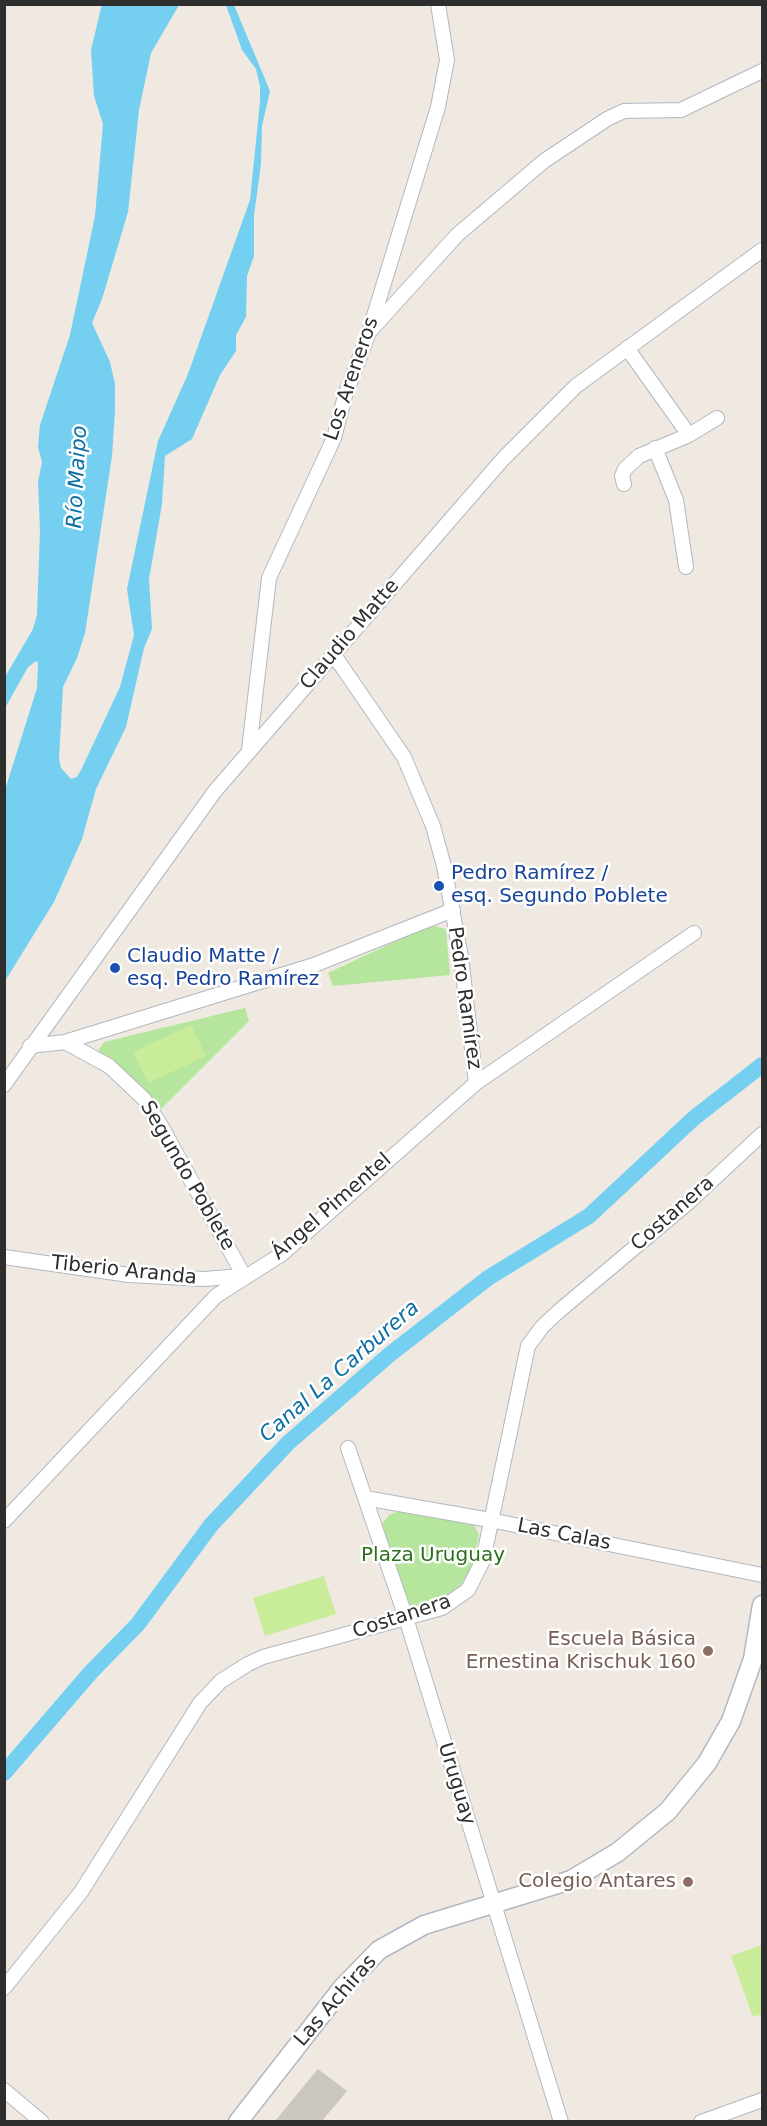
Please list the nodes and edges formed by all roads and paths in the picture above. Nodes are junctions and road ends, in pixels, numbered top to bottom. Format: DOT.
graph roads {
  1 [pos="438,4"];
  2 [pos="762,71"];
  3 [pos="762,250"];
  4 [pos="369,332"];
  5 [pos="627,348"];
  6 [pos="717,418"];
  7 [pos="689,435"];
  8 [pos="655,448"];
  9 [pos="624,484"];
  10 [pos="686,567"];
  11 [pos="334,655"];
  12 [pos="249,750"];
  13 [pos="453,910"];
  14 [pos="694,933"];
  15 [pos="65,1042"];
  16 [pos="30,1046"];
  17 [pos="476,1083"];
  18 [pos="4,1084"];
  19 [pos="762,1134"];
  20 [pos="4,1257"];
  21 [pos="244,1276"];
  22 [pos="348,1448"];
  23 [pos="365,1498"];
  24 [pos="490,1520"];
  25 [pos="4,1521"];
  26 [pos="762,1575"];
  27 [pos="762,1605"];
  28 [pos="406,1618"];
  29 [pos="492,1903"];
  30 [pos="4,1988"];
  31 [pos="4,2090"];
  32 [pos="762,2100"];
  33 [pos="42,2121"];
  34 [pos="237,2121"];
  35 [pos="561,2121"];
  36 [pos="701,2121"];
  1 -- 4 [label="street, Los Areneros"];
  2 -- 4 [label="street"];
  3 -- 5 [label="street, Claudio Matte"];
  4 -- 12 [label="street, Los Areneros"];
  5 -- 7 [label="street"];
  5 -- 11 [label="street, Claudio Matte"];
  6 -- 7 [label="street"];
  7 -- 8 [label="street"];
  8 -- 9 [label="street"];
  8 -- 10 [label="street"];
  11 -- 12 [label="street, Claudio Matte"];
  11 -- 13 [label="street, Pedro Ramírez"];
  12 -- 16 [label="street, Claudio Matte"];
  13 -- 15 [label="street"];
  13 -- 17 [label="street, Pedro Ramírez"];
  14 -- 17 [label="street, Ángel Pimentel"];
  15 -- 16 [label="street"];
  15 -- 21 [label="street, Segundo Poblete"];
  16 -- 18 [label="street, Claudio Matte"];
  17 -- 21 [label="street, Ángel Pimentel"];
  19 -- 24 [label="street, Costanera"];
  20 -- 21 [label="street, Tiberio Aranda"];
  21 -- 25 [label="street, Ángel Pimentel"];
  22 -- 23 [label="street, Uruguay"];
  23 -- 24 [label="street, Las Calas"];
  23 -- 28 [label="street, Uruguay"];
  24 -- 26 [label="street, Las Calas"];
  24 -- 28 [label="street, Costanera"];
  27 -- 29 [label="street, Las Achiras"];
  28 -- 29 [label="street, Uruguay"];
  28 -- 30 [label="street, Costanera"];
  29 -- 34 [label="street, Las Achiras"];
  29 -- 35 [label="street, Uruguay"];
  31 -- 33 [label="street"];
  32 -- 36 [label="street"];
}
